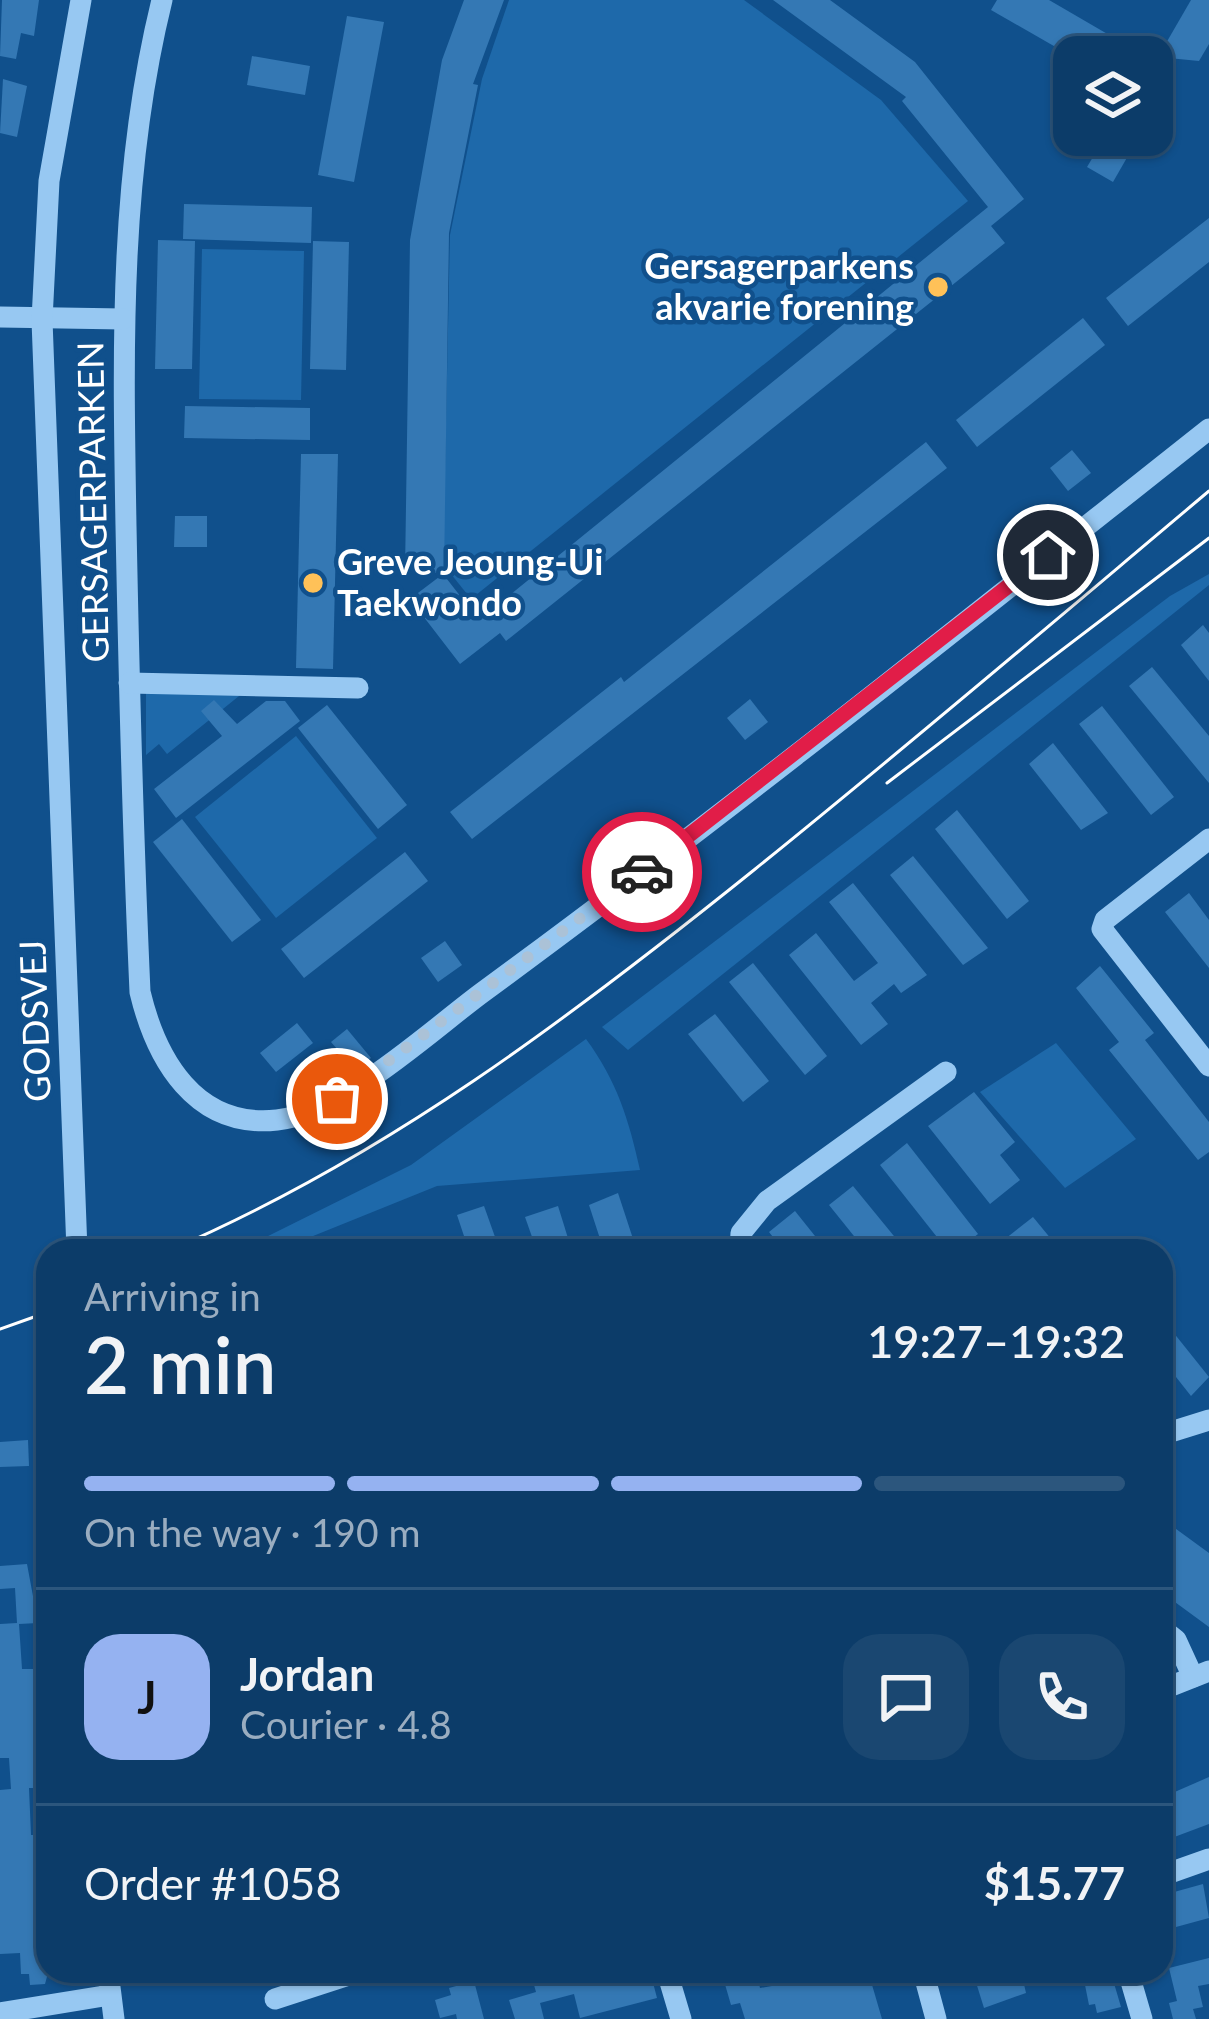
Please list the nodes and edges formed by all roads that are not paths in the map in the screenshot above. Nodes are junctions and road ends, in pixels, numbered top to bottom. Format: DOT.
graph roads {
  1 [pos="81,0"];
  2 [pos="162,0"];
  3 [pos="0,317"];
  4 [pos="123,319"];
  5 [pos="42,320"];
  6 [pos="1209,429"];
  7 [pos="129,683"];
  8 [pos="358,688"];
  9 [pos="1209,839"];
  10 [pos="1209,1066"];
  11 [pos="946,1072"];
  12 [pos="77,1239"];
  13 [pos="741,1239"];
  14 [pos="1209,1420"];
  15 [pos="1173,1429"];
  16 [pos="1173,1638"];
  17 [pos="1201,1674"];
  18 [pos="1173,1685"];
  19 [pos="1209,1859"];
  20 [pos="1173,1872"];
  21 [pos="109,1983"];
  22 [pos="325,1983"];
  23 [pos="670,1983"];
  24 [pos="926,1983"];
  25 [pos="1132,1983"];
  26 [pos="110,1995"];
  27 [pos="275,1999"];
  28 [pos="0,2013"];
  29 [pos="114,2019"];
  30 [pos="681,2019"];
  31 [pos="936,2019"];
  32 [pos="1142,2019"];
  1 -- 5 [label="street, GODSVEJ"];
  2 -- 4 [label="street, GERSAGERPARKEN"];
  3 -- 5 [label="street, GERSAGERPARKEN"];
  4 -- 5 [label="street, GERSAGERPARKEN"];
  4 -- 7 [label="street, GERSAGERPARKEN"];
  5 -- 12 [label="street, GODSVEJ"];
  6 -- 7 [label="street, GERSAGERPARKEN"];
  7 -- 8 [label="street, GERSAGERPARKEN"];
  9 -- 10 [label="street"];
  11 -- 13 [label="street"];
  14 -- 15 [label="street"];
  16 -- 17 [label="street"];
  17 -- 18 [label="street"];
  19 -- 20 [label="street"];
  21 -- 26 [label="street"];
  22 -- 27 [label="street"];
  23 -- 30 [label="street"];
  24 -- 31 [label="street"];
  25 -- 32 [label="street"];
  26 -- 28 [label="street"];
  26 -- 29 [label="street"];
}
